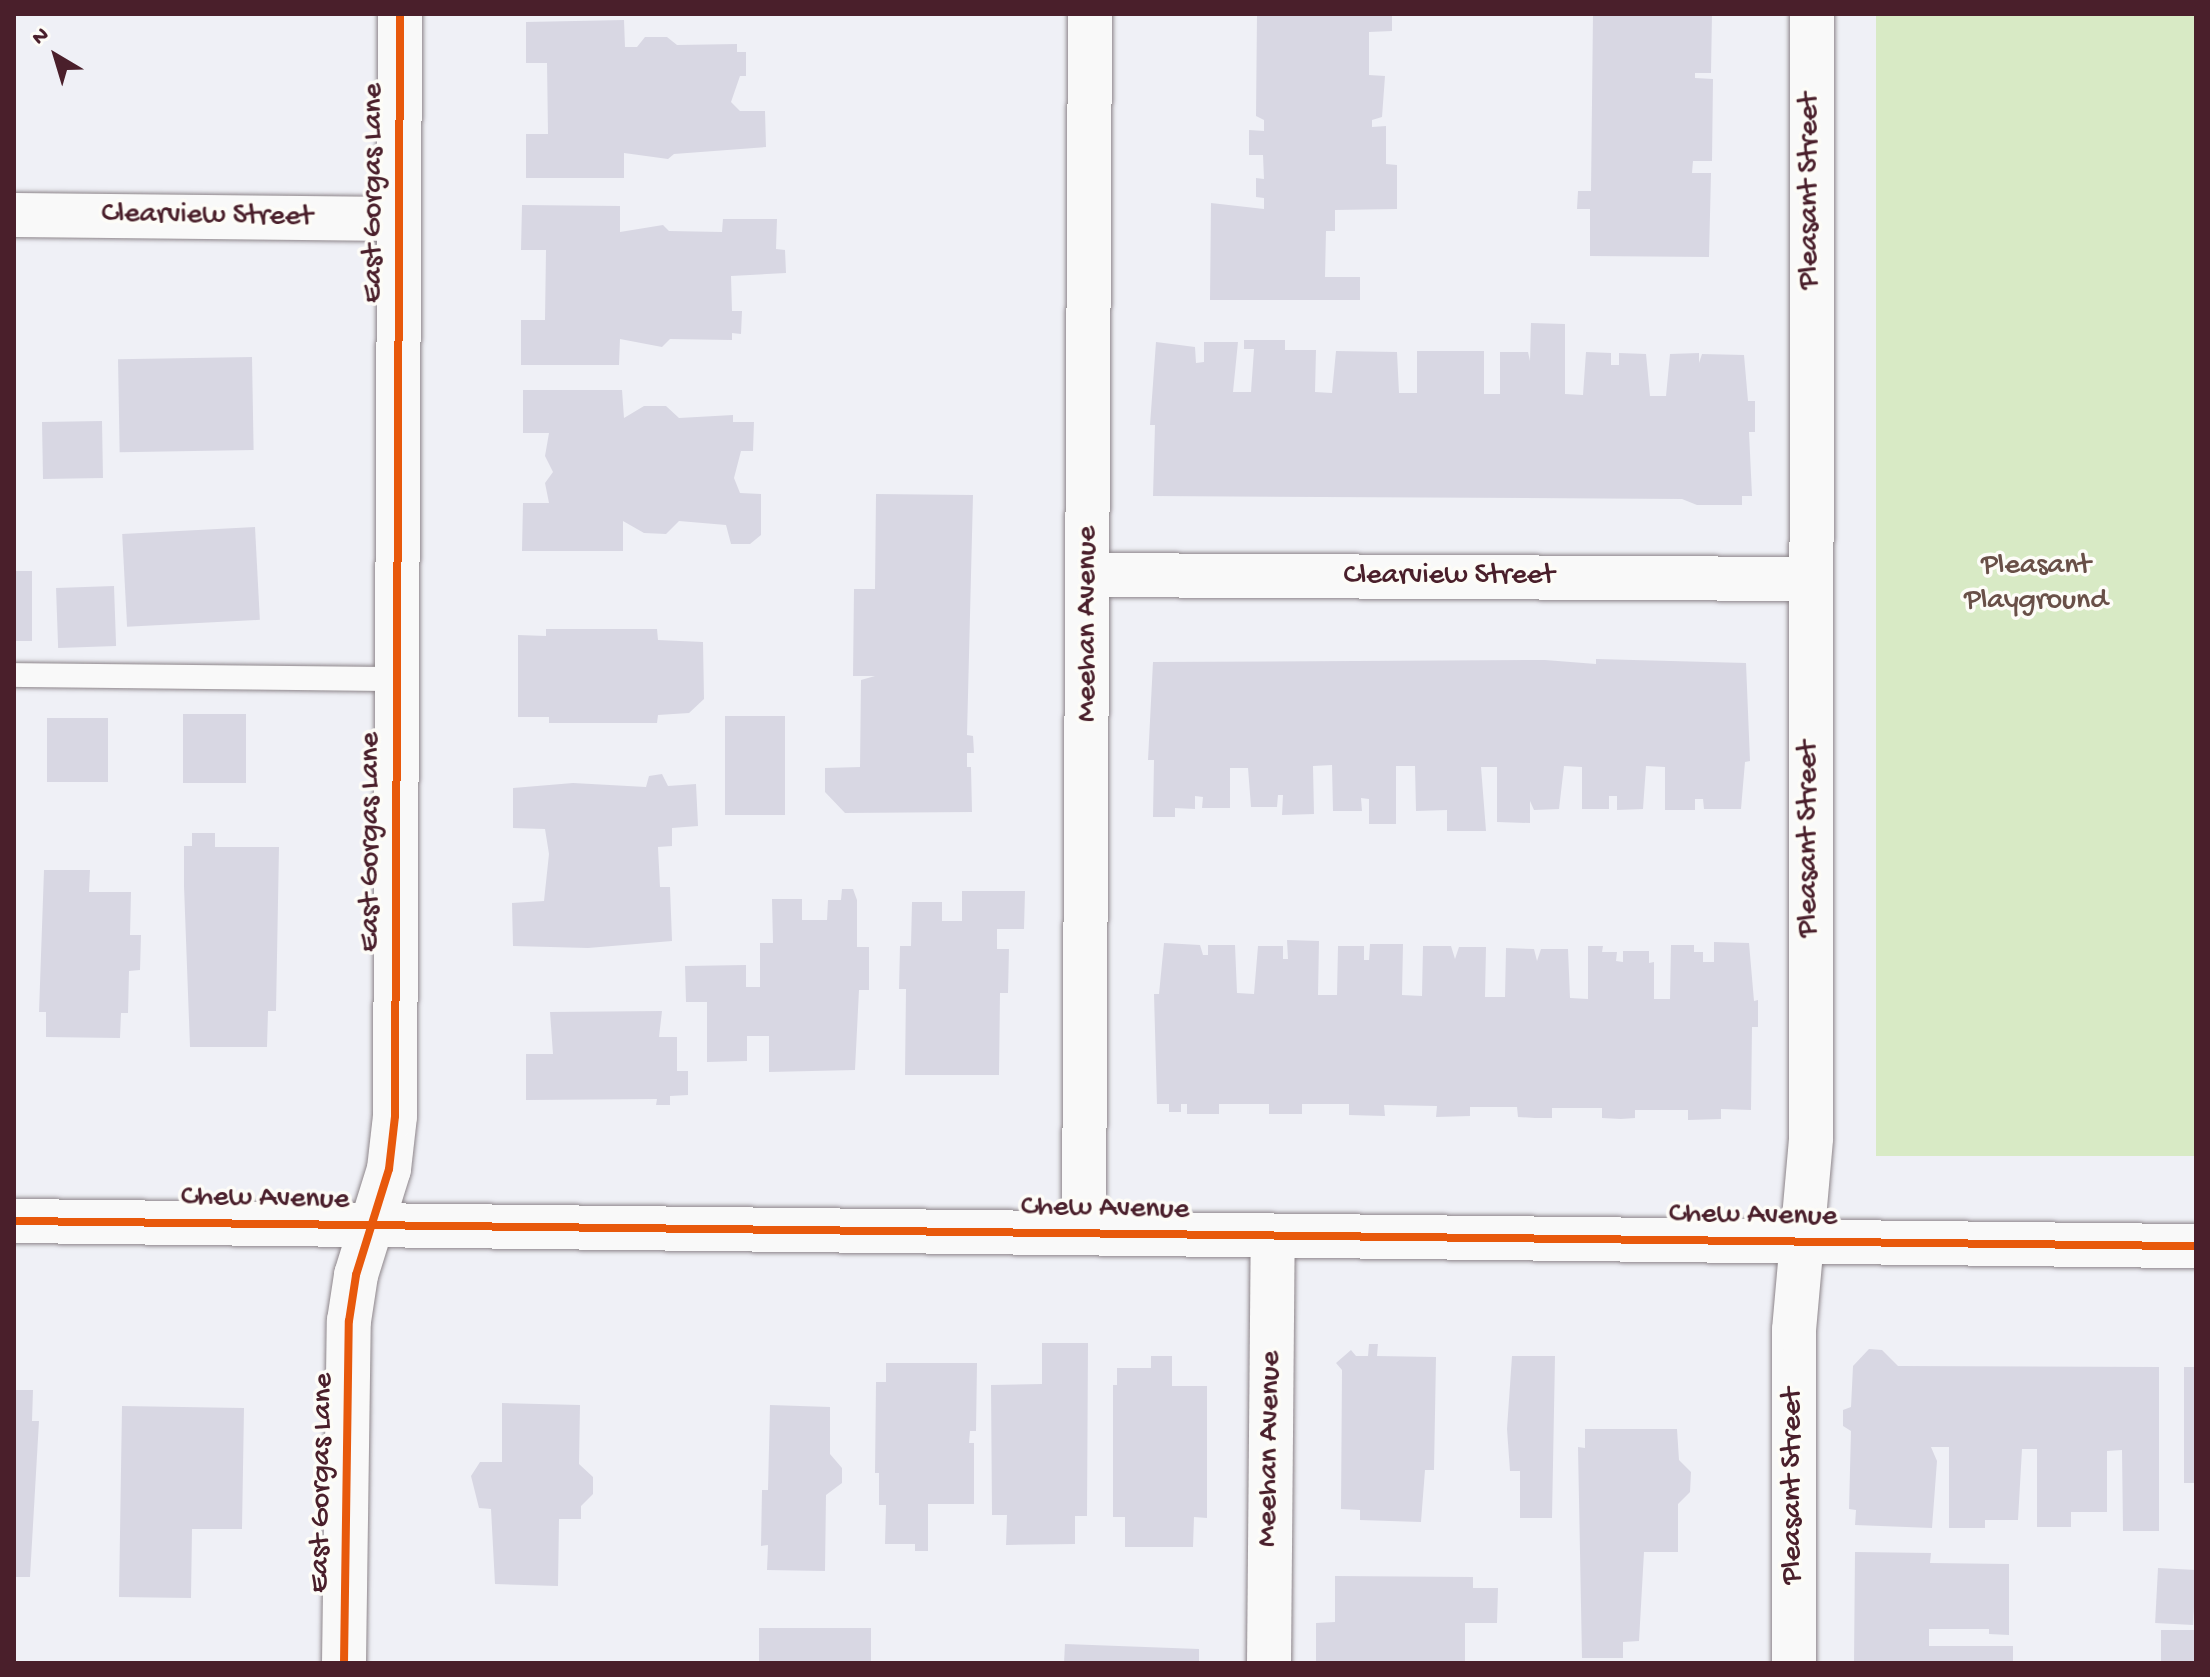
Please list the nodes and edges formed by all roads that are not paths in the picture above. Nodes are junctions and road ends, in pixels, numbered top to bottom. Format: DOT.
graph roads {
  1 [pos="400,14"];
  2 [pos="1090,14"];
  3 [pos="1812,14"];
  4 [pos="14,215"];
  5 [pos="399,219"];
  6 [pos="1089,575"];
  7 [pos="1810,579"];
  8 [pos="14,675"];
  9 [pos="397,679"];
  10 [pos="14,1221"];
  11 [pos="371,1225"];
  12 [pos="1084,1233"];
  13 [pos="1273,1236"];
  14 [pos="1802,1242"];
  15 [pos="2196,1246"];
  16 [pos="344,1663"];
  17 [pos="1269,1663"];
  18 [pos="1794,1663"];
  1 -- 5 [label="street, East Gorgas Lane"];
  2 -- 6 [label="street, Meehan Avenue"];
  3 -- 7 [label="street, Pleasant Street"];
  4 -- 5 [label="street, Clearview Street"];
  5 -- 9 [label="street, East Gorgas Lane"];
  6 -- 7 [label="street, Clearview Street"];
  6 -- 12 [label="street, Meehan Avenue"];
  7 -- 14 [label="street, Pleasant Street"];
  8 -- 9 [label="lane"];
  9 -- 11 [label="street, East Gorgas Lane"];
  10 -- 11 [label="street, Chew Avenue"];
  11 -- 12 [label="street, Chew Avenue"];
  11 -- 16 [label="street, East Gorgas Lane"];
  12 -- 13 [label="street, Chew Avenue"];
  13 -- 14 [label="street, Chew Avenue"];
  13 -- 17 [label="street, Meehan Avenue"];
  14 -- 15 [label="street, Chew Avenue"];
  14 -- 18 [label="street, Pleasant Street"];
}
